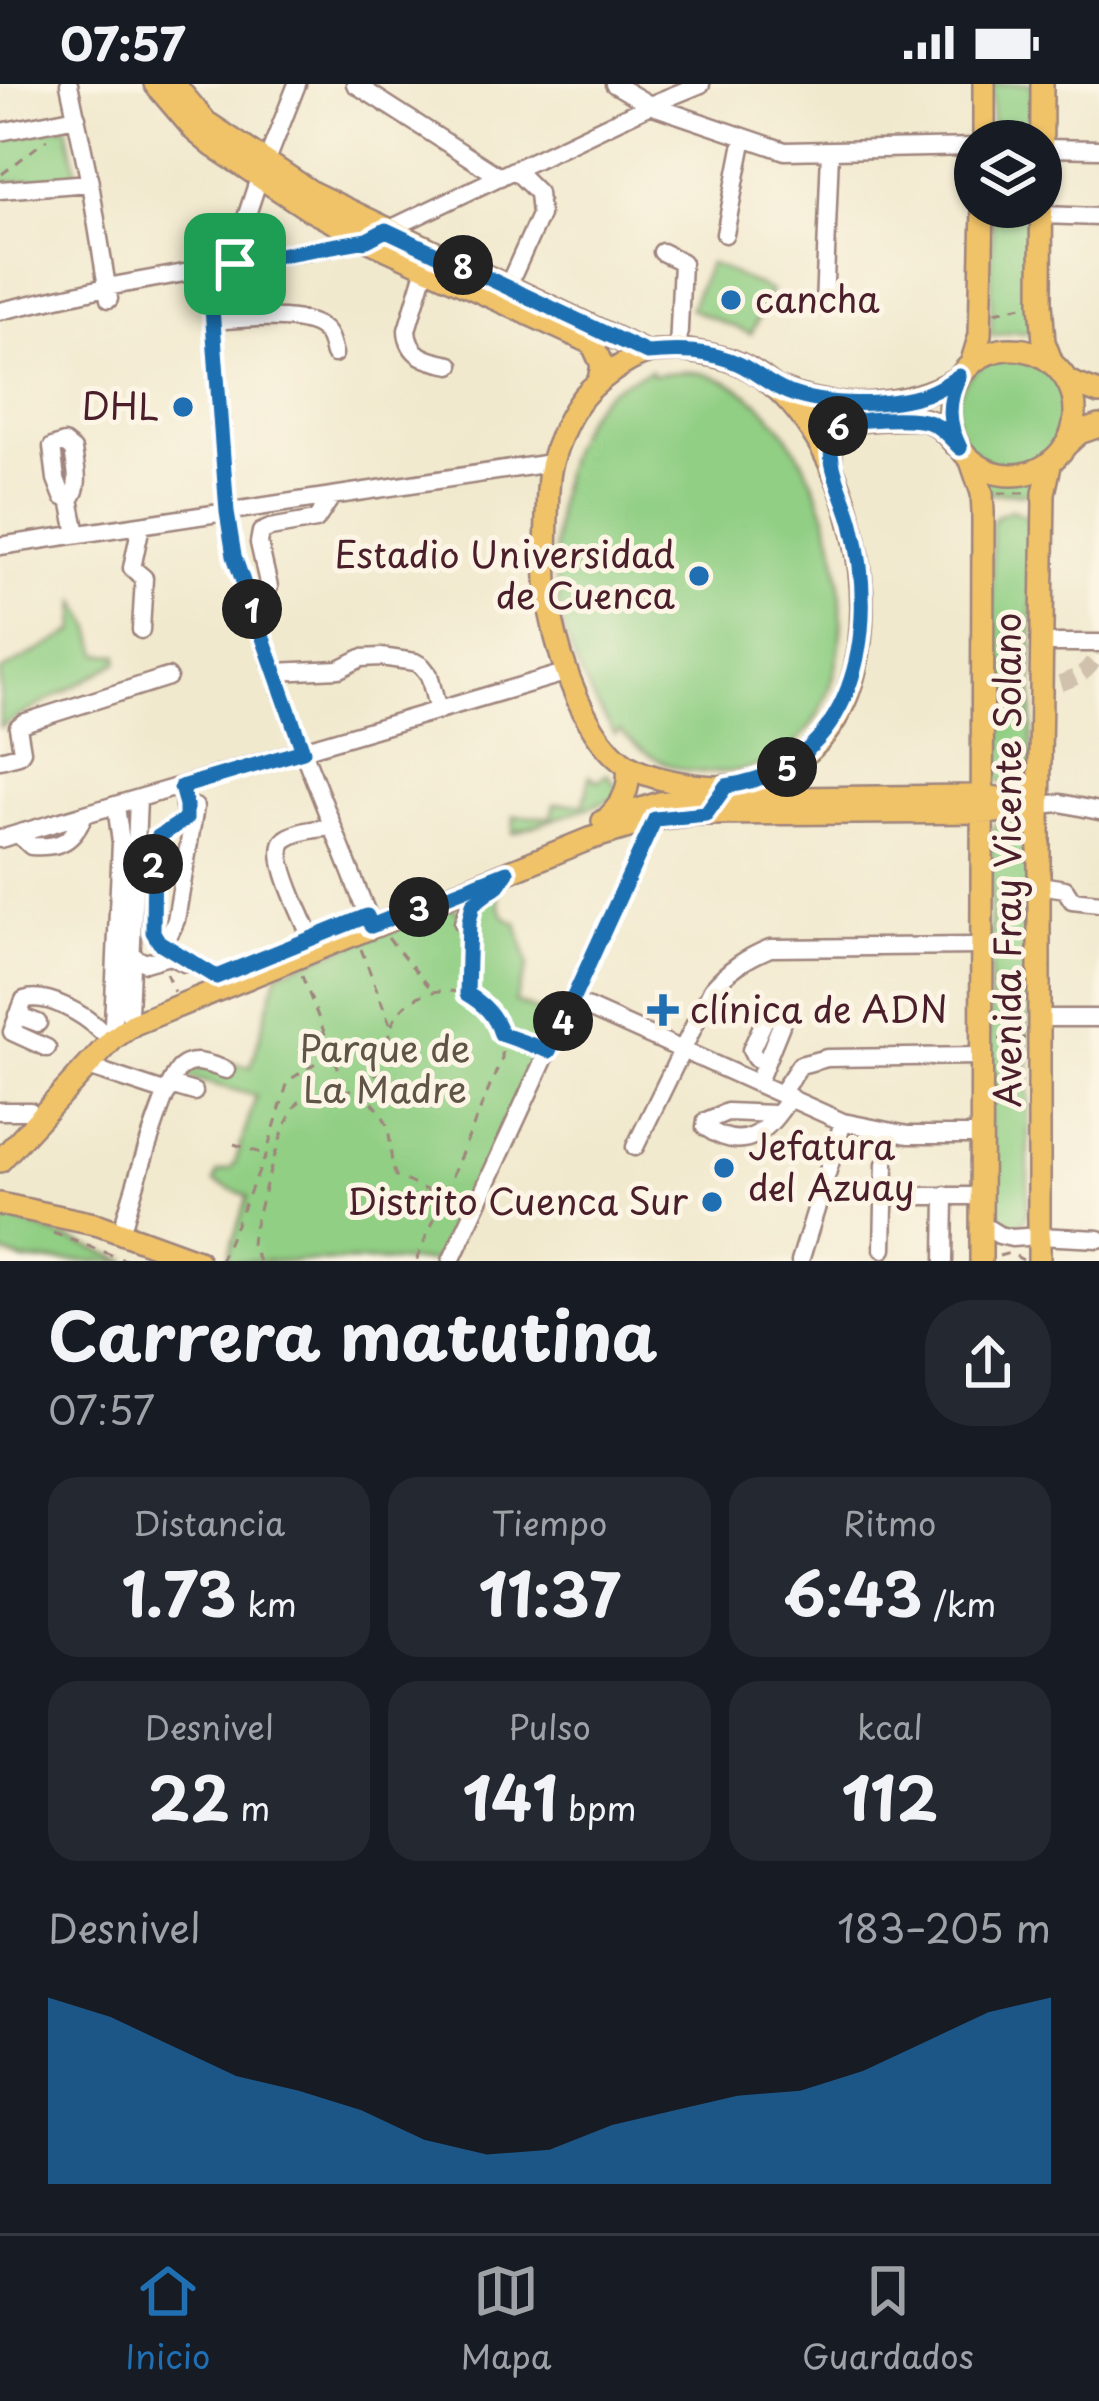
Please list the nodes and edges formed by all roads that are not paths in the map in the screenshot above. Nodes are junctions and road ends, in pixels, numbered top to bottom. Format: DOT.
graph roads {
  1 [pos="69,84"];
  2 [pos="155,84"];
  3 [pos="174,84"];
  4 [pos="297,84"];
  5 [pos="614,84"];
  6 [pos="701,84"];
  7 [pos="984,84"];
  8 [pos="1042,84"];
  9 [pos="366,87"];
  10 [pos="650,105"];
  11 [pos="77,117"];
  12 [pos="984,120"];
  13 [pos="1043,120"];
  14 [pos="707,122"];
  15 [pos="0,132"];
  16 [pos="744,137"];
  17 [pos="954,148"];
  18 [pos="1062,148"];
  19 [pos="1099,149"];
  20 [pos="830,151"];
  21 [pos="262,170"];
  22 [pos="507,173"];
  23 [pos="91,183"];
  24 [pos="0,190"];
  25 [pos="308,209"];
  26 [pos="1062,216"];
  27 [pos="1099,217"];
  28 [pos="983,228"];
  29 [pos="1042,228"];
  30 [pos="725,234"];
  31 [pos="377,235"];
  32 [pos="662,252"];
  33 [pos="301,253"];
  34 [pos="235,264"];
  35 [pos="209,267"];
  36 [pos="426,267"];
  37 [pos="508,286"];
  38 [pos="108,293"];
  39 [pos="824,307"];
  40 [pos="0,310"];
  41 [pos="213,321"];
  42 [pos="678,350"];
  43 [pos="647,353"];
  44 [pos="334,354"];
  45 [pos="1052,363"];
  46 [pos="451,365"];
  47 [pos="965,370"];
  48 [pos="599,380"];
  49 [pos="1067,381"];
  50 [pos="768,384"];
  51 [pos="1099,393"];
  52 [pos="1099,426"];
  53 [pos="966,455"];
  54 [pos="1057,455"];
  55 [pos="551,463"];
  56 [pos="832,463"];
  57 [pos="332,496"];
  58 [pos="70,499"];
  59 [pos="227,512"];
  60 [pos="141,525"];
  61 [pos="77,534"];
  62 [pos="0,546"];
  63 [pos="268,587"];
  64 [pos="141,630"];
  65 [pos="1042,643"];
  66 [pos="1098,649"];
  67 [pos="275,672"];
  68 [pos="568,672"];
  69 [pos="168,677"];
  70 [pos="438,711"];
  71 [pos="303,751"];
  72 [pos="0,760"];
  73 [pos="628,766"];
  74 [pos="188,784"];
  75 [pos="138,799"];
  76 [pos="717,800"];
  77 [pos="980,805"];
  78 [pos="116,806"];
  79 [pos="1032,811"];
  80 [pos="1099,811"];
  81 [pos="655,819"];
  82 [pos="607,820"];
  83 [pos="333,827"];
  84 [pos="166,832"];
  85 [pos="9,836"];
  86 [pos="190,840"];
  87 [pos="1040,886"];
  88 [pos="1099,903"];
  89 [pos="369,921"];
  90 [pos="311,938"];
  91 [pos="159,942"];
  92 [pos="980,946"];
  93 [pos="131,955"];
  94 [pos="212,979"];
  95 [pos="573,1000"];
  96 [pos="17,1016"];
  97 [pos="1099,1018"];
  98 [pos="38,1023"];
  99 [pos="114,1023"];
  100 [pos="1039,1028"];
  101 [pos="766,1037"];
  102 [pos="47,1048"];
  103 [pos="981,1048"];
  104 [pos="682,1049"];
  105 [pos="88,1067"];
  106 [pos="226,1070"];
  107 [pos="758,1082"];
  108 [pos="168,1089"];
  109 [pos="194,1093"];
  110 [pos="785,1095"];
  111 [pos="0,1111"];
  112 [pos="30,1111"];
  113 [pos="775,1114"];
  114 [pos="843,1122"];
  115 [pos="980,1136"];
  116 [pos="0,1145"];
  117 [pos="634,1147"];
  118 [pos="0,1162"];
  119 [pos="885,1163"];
  120 [pos="885,1196"];
  121 [pos="945,1196"];
  122 [pos="980,1196"];
  123 [pos="0,1204"];
  124 [pos="981,1224"];
  125 [pos="121,1233"];
  126 [pos="1039,1236"];
  127 [pos="1099,1239"];
  128 [pos="883,1249"];
  129 [pos="198,1261"];
  130 [pos="451,1261"];
  131 [pos="800,1261"];
  132 [pos="944,1261"];
  133 [pos="981,1261"];
  134 [pos="1039,1261"];
  1 -- 11 [label="street"];
  2 -- 21 [label="main road"];
  3 -- 21 [label="main road"];
  4 -- 21 [label="street"];
  5 -- 10 [label="street"];
  6 -- 10 [label="street"];
  6 -- 14 [label="street"];
  7 -- 12 [label="main road"];
  8 -- 13 [label="main road"];
  9 -- 22 [label="street"];
  10 -- 14 [label="street"];
  10 -- 22 [label="street"];
  11 -- 15 [label="street"];
  11 -- 23 [label="street"];
  14 -- 16 [label="street"];
  16 -- 20 [label="street"];
  16 -- 30 [label="street"];
  17 -- 20 [label="street"];
  18 -- 19 [label="street"];
  20 -- 39 [label="street"];
  21 -- 25 [label="main road"];
  21 -- 31 [label="main road"];
  21 -- 34 [label="street"];
  22 -- 31 [label="street"];
  22 -- 37 [label="street"];
  23 -- 24 [label="street"];
  23 -- 38 [label="street"];
  25 -- 31 [label="main road"];
  25 -- 33 [label="street"];
  26 -- 27 [label="street"];
  28 -- 47 [label="main road"];
  29 -- 45 [label="main road"];
  31 -- 33 [label="street"];
  31 -- 36 [label="main road"];
  31 -- 37 [label="main road"];
  32 -- 42 [label="street"];
  33 -- 34 [label="street"];
  34 -- 35 [label="street"];
  35 -- 38 [label="street"];
  35 -- 41 [label="street"];
  36 -- 46 [label="street"];
  36 -- 48 [label="main road"];
  37 -- 43 [label="main road"];
  38 -- 40 [label="street"];
  41 -- 44 [label="street"];
  41 -- 59 [label="street"];
  42 -- 43 [label="main road"];
  42 -- 50 [label="main road"];
  43 -- 48 [label="main road"];
  45 -- 47 [label="main road"];
  45 -- 49 [label="main road"];
  47 -- 50 [label="main road"];
  47 -- 53 [label="main road"];
  48 -- 55 [label="main road"];
  49 -- 51 [label="main road"];
  49 -- 54 [label="main road"];
  50 -- 56 [label="main road"];
  52 -- 54 [label="main road"];
  53 -- 54 [label="main road"];
  53 -- 56 [label="main road"];
  53 -- 77 [label="main road, Avenida Fray Vicente Solano"];
  54 -- 65 [label="main road, Avenida Fray Vicente Solano"];
  55 -- 57 [label="street"];
  55 -- 68 [label="main road"];
  56 -- 76 [label="main road"];
  57 -- 59 [label="street"];
  57 -- 63 [label="street"];
  58 -- 61 [label="street"];
  59 -- 60 [label="street"];
  59 -- 67 [label="street"];
  60 -- 61 [label="street"];
  60 -- 64 [label="street"];
  61 -- 62 [label="street"];
  65 -- 66 [label="street"];
  65 -- 79 [label="main road, Avenida Fray Vicente Solano"];
  67 -- 70 [label="street"];
  67 -- 71 [label="street"];
  68 -- 70 [label="street"];
  68 -- 73 [label="main road"];
  69 -- 72 [label="street"];
  70 -- 71 [label="street"];
  71 -- 74 [label="street"];
  71 -- 83 [label="street"];
  73 -- 76 [label="main road"];
  73 -- 82 [label="main road"];
  74 -- 75 [label="street"];
  74 -- 84 [label="street"];
  74 -- 86 [label="street"];
  75 -- 78 [label="street"];
  75 -- 93 [label="street"];
  76 -- 77 [label="main road"];
  76 -- 81 [label="main road"];
  76 -- 82 [label="main road"];
  77 -- 79 [label="main road"];
  77 -- 92 [label="main road, Avenida Fray Vicente Solano"];
  78 -- 85 [label="street"];
  78 -- 99 [label="street"];
  79 -- 80 [label="street"];
  79 -- 87 [label="main road, Avenida Fray Vicente Solano"];
  81 -- 89 [label="main road"];
  81 -- 95 [label="street"];
  82 -- 89 [label="main road"];
  83 -- 89 [label="street"];
  83 -- 90 [label="street"];
  84 -- 86 [label="street"];
  84 -- 91 [label="street"];
  86 -- 91 [label="street"];
  87 -- 88 [label="street"];
  87 -- 100 [label="main road, Avenida Fray Vicente Solano"];
  89 -- 90 [label="main road"];
  89 -- 105 [label="main road"];
  90 -- 94 [label="main road"];
  91 -- 94 [label="street"];
  92 -- 103 [label="main road, Avenida Fray Vicente Solano"];
  92 -- 104 [label="street"];
  93 -- 94 [label="street"];
  93 -- 99 [label="street"];
  94 -- 99 [label="main road"];
  95 -- 104 [label="street"];
  95 -- 130 [label="street"];
  96 -- 98 [label="street"];
  96 -- 99 [label="street"];
  96 -- 102 [label="street"];
  97 -- 100 [label="street"];
  99 -- 112 [label="main road"];
  100 -- 126 [label="main road, Avenida Fray Vicente Solano"];
  101 -- 107 [label="street"];
  103 -- 110 [label="street"];
  103 -- 115 [label="main road, Avenida Fray Vicente Solano"];
  104 -- 107 [label="street"];
  104 -- 117 [label="street"];
  105 -- 108 [label="street"];
  105 -- 118 [label="main road"];
  106 -- 108 [label="street"];
  107 -- 110 [label="street"];
  108 -- 109 [label="street"];
  108 -- 125 [label="street"];
  110 -- 113 [label="street"];
  110 -- 114 [label="street"];
  111 -- 112 [label="street"];
  112 -- 116 [label="main road"];
  114 -- 115 [label="street"];
  114 -- 131 [label="street"];
  115 -- 122 [label="main road, Avenida Fray Vicente Solano"];
  119 -- 120 [label="street"];
  120 -- 121 [label="street"];
  120 -- 128 [label="street"];
  121 -- 122 [label="street"];
  121 -- 132 [label="street"];
  122 -- 124 [label="main road, Avenida Fray Vicente Solano"];
  123 -- 125 [label="main road"];
  124 -- 126 [label="street"];
  124 -- 133 [label="main road, Avenida Fray Vicente Solano"];
  125 -- 129 [label="main road"];
  126 -- 127 [label="street"];
  126 -- 134 [label="main road, Avenida Fray Vicente Solano"];
}
